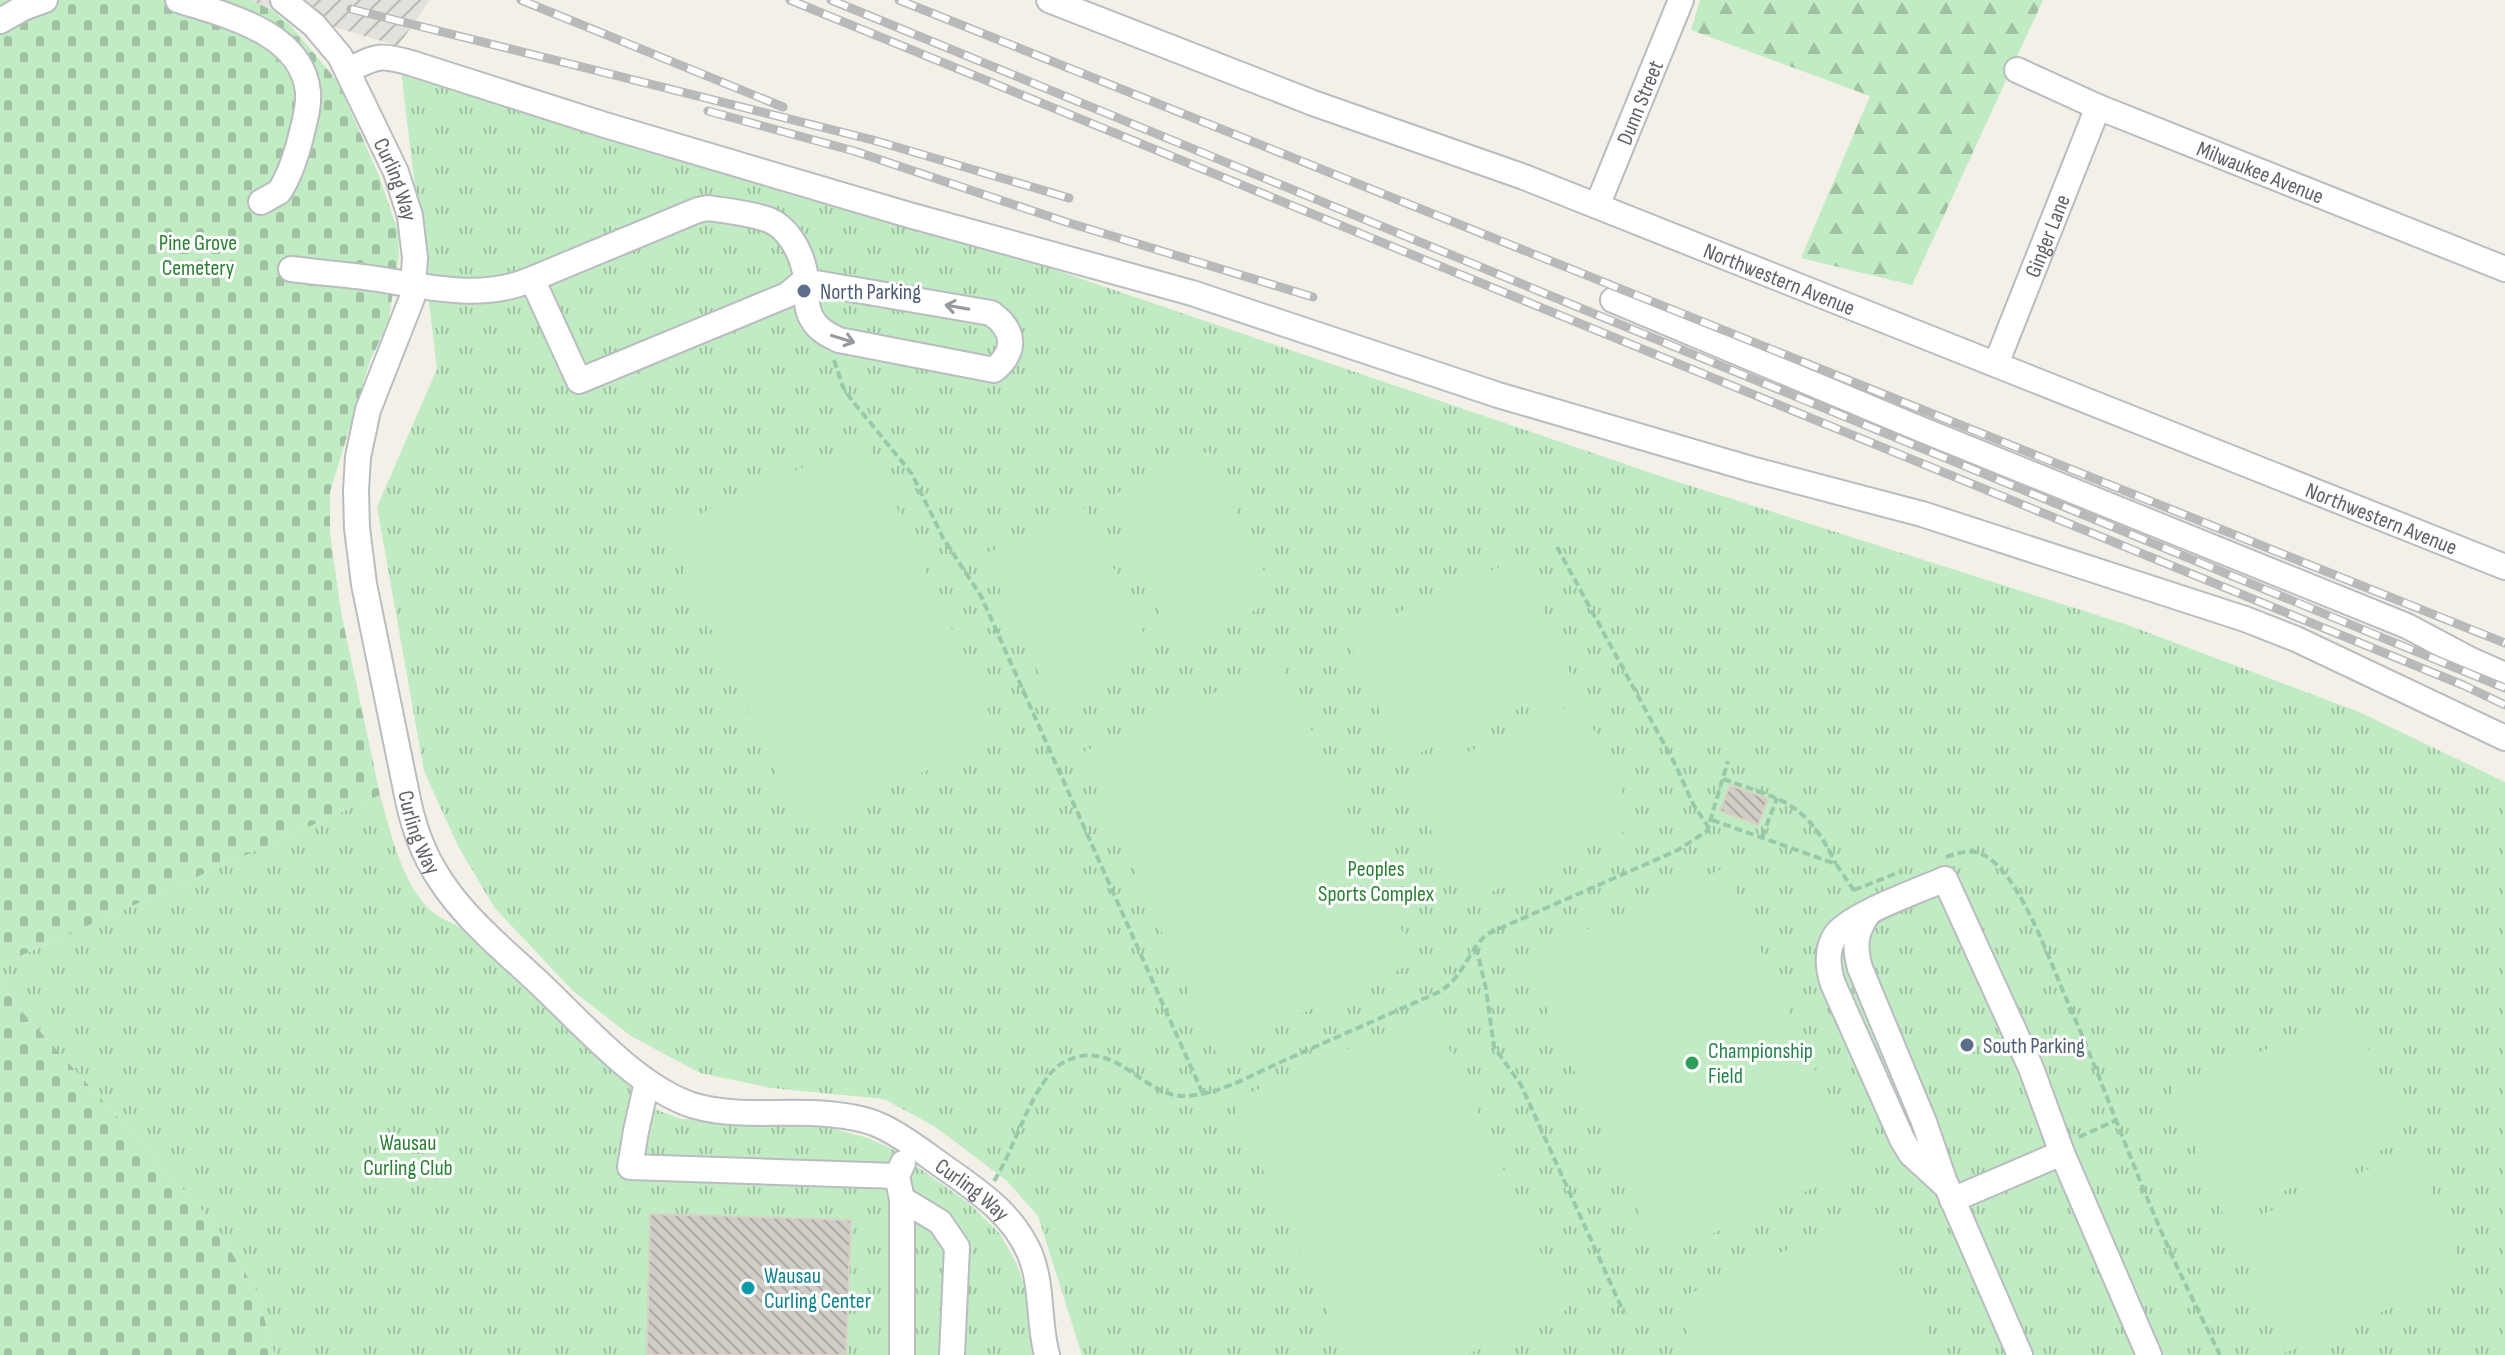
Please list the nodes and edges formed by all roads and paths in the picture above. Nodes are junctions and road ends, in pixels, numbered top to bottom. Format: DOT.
graph roads {
  1 [pos="45,0"];
  2 [pos="178,0"];
  3 [pos="283,0"];
  4 [pos="1049,0"];
  5 [pos="1681,0"];
  6 [pos="0,21"];
  7 [pos="348,70"];
  8 [pos="2017,70"];
  9 [pos="2098,107"];
  10 [pos="261,202"];
  11 [pos="1597,206"];
  12 [pos="291,269"];
  13 [pos="2505,269"];
  14 [pos="532,279"];
  15 [pos="804,281"];
  16 [pos="414,286"];
  17 [pos="1613,300"];
  18 [pos="828,334"];
  19 [pos="1996,364"];
  20 [pos="1557,547"];
  21 [pos="2505,567"];
  22 [pos="2505,675"];
  23 [pos="2505,738"];
  24 [pos="1728,761"];
  25 [pos="1723,779"];
  26 [pos="1777,798"];
  27 [pos="1712,820"];
  28 [pos="1709,828"];
  29 [pos="1762,837"];
  30 [pos="1943,858"];
  31 [pos="1836,864"];
  32 [pos="1900,872"];
  33 [pos="1854,890"];
  34 [pos="1868,914"];
  35 [pos="1476,947"];
  36 [pos="647,1082"];
  37 [pos="1203,1094"];
  38 [pos="2117,1120"];
  39 [pos="911,1144"];
  40 [pos="2060,1149"];
  41 [pos="900,1188"];
  42 [pos="1949,1193"];
  43 [pos="983,1195"];
  44 [pos="1624,1313"];
  45 [pos="902,1355"];
  46 [pos="952,1355"];
  47 [pos="1047,1355"];
  48 [pos="2020,1355"];
  49 [pos="2149,1355"];
  50 [pos="2220,1355"];
  1 -- 6 [label="street"];
  2 -- 10 [label="street"];
  3 -- 7 [label="street, Curling Way"];
  4 -- 11 [label="street, Northwestern Avenue"];
  5 -- 11 [label="street, Dunn Street"];
  7 -- 16 [label="street, Curling Way"];
  7 -- 23 [label="street"];
  8 -- 9 [label="street, Milwaukee Avenue"];
  9 -- 13 [label="street, Milwaukee Avenue"];
  9 -- 19 [label="street, Ginger Lane"];
  11 -- 19 [label="street, Northwestern Avenue"];
  12 -- 16 [label="street"];
  14 -- 15 [label="street"];
  14 -- 15 [label="street"];
  14 -- 16 [label="street"];
  15 -- 18 [label="street"];
  18 -- 15 [label="street, one-way"];
  16 -- 36 [label="street, Curling Way"];
  17 -- 22 [label="street"];
  18 -- 37 [label="path"];
  19 -- 21 [label="street, Northwestern Avenue"];
  20 -- 28 [label="path"];
  24 -- 25 [label="path"];
  25 -- 26 [label="path"];
  25 -- 27 [label="path"];
  26 -- 29 [label="path"];
  26 -- 31 [label="path"];
  27 -- 28 [label="path"];
  27 -- 29 [label="path"];
  28 -- 35 [label="path"];
  29 -- 31 [label="path"];
  30 -- 38 [label="path"];
  31 -- 33 [label="path"];
  32 -- 33 [label="path"];
  33 -- 34 [label="path"];
  34 -- 40 [label="street"];
  34 -- 42 [label="street"];
  35 -- 37 [label="path"];
  35 -- 44 [label="path"];
  36 -- 39 [label="street, Curling Way"];
  36 -- 41 [label="street"];
  37 -- 43 [label="path"];
  38 -- 40 [label="path"];
  38 -- 50 [label="path"];
  39 -- 41 [label="street"];
  39 -- 43 [label="street, Curling Way"];
  40 -- 42 [label="street"];
  40 -- 49 [label="street"];
  41 -- 45 [label="street"];
  41 -- 46 [label="street"];
  42 -- 48 [label="street"];
  43 -- 47 [label="street, Curling Way"];
}
